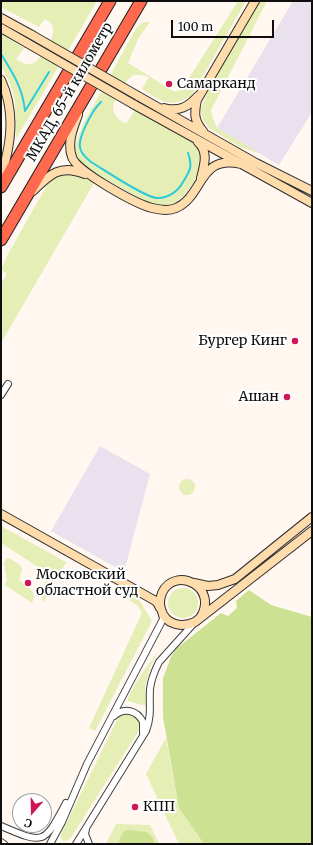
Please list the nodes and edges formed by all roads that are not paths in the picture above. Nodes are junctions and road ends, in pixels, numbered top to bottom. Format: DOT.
graph roads {
  1 [pos="110,1"];
  2 [pos="141,1"];
  3 [pos="254,1"];
  4 [pos="1,18"];
  5 [pos="1,28"];
  6 [pos="30,39"];
  7 [pos="1,80"];
  8 [pos="90,86"];
  9 [pos="203,89"];
  10 [pos="138,96"];
  11 [pos="191,137"];
  12 [pos="212,138"];
  13 [pos="241,164"];
  14 [pos="1,177"];
  15 [pos="93,177"];
  16 [pos="200,181"];
  17 [pos="1,187"];
  18 [pos="312,191"];
  19 [pos="25,199"];
  20 [pos="312,203"];
  21 [pos="1,240"];
  22 [pos="8,384"];
  23 [pos="1,395"];
  24 [pos="1,514"];
  25 [pos="312,517"];
  26 [pos="312,531"];
  27 [pos="194,583"];
  28 [pos="161,611"];
  29 [pos="198,620"];
  30 [pos="107,723"];
  31 [pos="140,742"];
  32 [pos="82,774"];
  33 [pos="90,821"];
  34 [pos="1,826"];
  35 [pos="1,842"];
  36 [pos="4,844"];
  37 [pos="50,844"];
  38 [pos="76,844"];
  39 [pos="89,844"];
  1 -- 17 [label="highway, МКАД, 65-й километр"];
  2 -- 8 [label="highway, МКАД, 65-й километр"];
  3 -- 9 [label="street"];
  4 -- 6 [label="street"];
  5 -- 6 [label="street"];
  6 -- 10 [label="street, bridge"];
  6 -- 11 [label="street, bridge"];
  7 -- 14 [label="street"];
  8 -- 15 [label="street"];
  8 -- 19 [label="highway, МКАД, 65-й километр"];
  9 -- 10 [label="street"];
  9 -- 12 [label="street"];
  10 -- 12 [label="street"];
  11 -- 13 [label="street"];
  11 -- 16 [label="street"];
  12 -- 18 [label="street"];
  13 -- 16 [label="street"];
  13 -- 20 [label="street"];
  15 -- 16 [label="street"];
  15 -- 19 [label="street"];
  19 -- 21 [label="highway, МКАД, 65-й километр"];
  22 -- 23 [label="street"];
  24 -- 28 [label="street"];
  25 -- 27 [label="street"];
  26 -- 29 [label="street"];
  27 -- 28 [label="street"];
  27 -- 29 [label="street"];
  28 -- 29 [label="street"];
  28 -- 30 [label="street"];
  29 -- 31 [label="street"];
  30 -- 31 [label="street"];
  30 -- 32 [label="street"];
  31 -- 33 [label="street"];
  32 -- 34 [label="street"];
  32 -- 37 [label="street"];
  33 -- 38 [label="street"];
  33 -- 39 [label="street"];
  35 -- 36 [label="street"];
}
